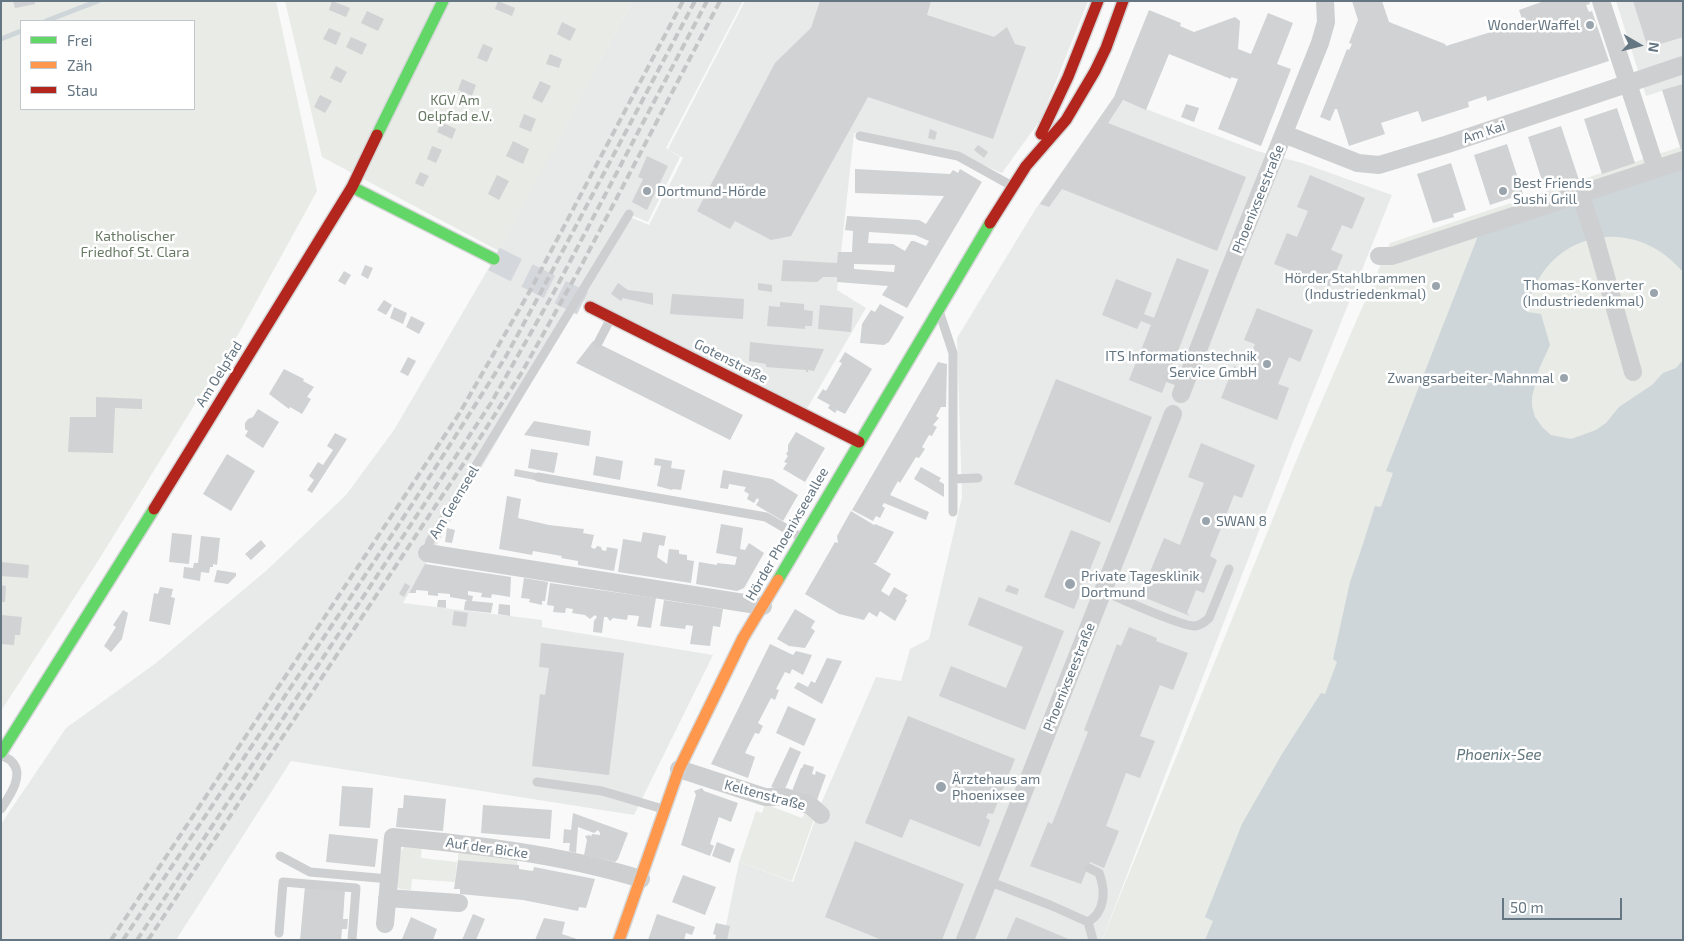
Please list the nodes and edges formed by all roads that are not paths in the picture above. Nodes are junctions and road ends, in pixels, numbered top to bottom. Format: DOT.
graph roads {
  1 [pos="444,1"];
  2 [pos="1098,1"];
  3 [pos="1123,1"];
  4 [pos="1325,1"];
  5 [pos="1602,1"];
  6 [pos="1683,65"];
  7 [pos="1628,84"];
  8 [pos="1284,134"];
  9 [pos="860,136"];
  10 [pos="1683,160"];
  11 [pos="1654,163"];
  12 [pos="1026,166"];
  13 [pos="1012,186"];
  14 [pos="352,187"];
  15 [pos="1584,192"];
  16 [pos="629,214"];
  17 [pos="494,259"];
  18 [pos="1387,261"];
  19 [pos="590,307"];
  20 [pos="938,310"];
  21 [pos="611,318"];
  22 [pos="598,343"];
  23 [pos="1633,372"];
  24 [pos="1178,385"];
  25 [pos="1173,414"];
  26 [pos="859,442"];
  27 [pos="538,477"];
  28 [pos="978,478"];
  29 [pos="953,479"];
  30 [pos="953,512"];
  31 [pos="802,538"];
  32 [pos="427,553"];
  33 [pos="1229,569"];
  34 [pos="1103,591"];
  35 [pos="762,606"];
  36 [pos="1,754"];
  37 [pos="679,769"];
  38 [pos="537,782"];
  39 [pos="1,809"];
  40 [pos="665,809"];
  41 [pos="821,815"];
  42 [pos="280,856"];
  43 [pos="1089,868"];
  44 [pos="389,879"];
  45 [pos="641,879"];
  46 [pos="988,881"];
  47 [pos="387,898"];
  48 [pos="458,904"];
  49 [pos="1088,922"];
  50 [pos="385,924"];
  51 [pos="279,933"];
  52 [pos="352,940"];
  53 [pos="620,940"];
  54 [pos="965,940"];
  55 [pos="1093,940"];
  1 -- 14 [label="street, Am Oelpfad"];
  2 -- 12 [label="street, Hörder Phoenixseeallee"];
  3 -- 12 [label="street, Hörder Phoenixseeallee"];
  4 -- 8 [label="street, Phoenixseestraße"];
  5 -- 7 [label="street"];
  6 -- 7 [label="street, Am Kai"];
  7 -- 8 [label="street, Am Kai"];
  7 -- 11 [label="street"];
  8 -- 24 [label="street, Phoenixseestraße"];
  9 -- 13 [label="lane"];
  10 -- 11 [label="street"];
  11 -- 15 [label="street"];
  12 -- 13 [label="street, Hörder Phoenixseeallee"];
  13 -- 20 [label="street, Hörder Phoenixseeallee"];
  14 -- 17 [label="street"];
  14 -- 36 [label="street, Am Oelpfad"];
  15 -- 18 [label="street"];
  15 -- 23 [label="street"];
  16 -- 32 [label="lane, Am Geenseel"];
  19 -- 21 [label="street, Gotenstraße"];
  20 -- 26 [label="street, Hörder Phoenixseeallee"];
  20 -- 29 [label="lane"];
  21 -- 22 [label="lane"];
  21 -- 26 [label="street, Gotenstraße"];
  25 -- 34 [label="street, Phoenixseestraße"];
  26 -- 31 [label="street, Hörder Phoenixseeallee"];
  27 -- 31 [label="lane"];
  28 -- 29 [label="lane"];
  29 -- 30 [label="lane"];
  31 -- 35 [label="street, Hörder Phoenixseeallee"];
  32 -- 35 [label="street, Am Geenseel"];
  33 -- 34 [label="lane"];
  34 -- 46 [label="street, Phoenixseestraße"];
  35 -- 37 [label="street, Hörder Phoenixseeallee"];
  36 -- 39 [label="lane, Am Oelpfad"];
  37 -- 40 [label="street, Hörder Phoenixseeallee"];
  37 -- 41 [label="street, Keltenstraße"];
  38 -- 40 [label="lane"];
  40 -- 45 [label="street, Hörder Phoenixseeallee"];
  42 -- 44 [label="lane"];
  43 -- 49 [label="lane"];
  44 -- 45 [label="street, Auf der Bicke"];
  44 -- 47 [label="street, Auf der Bicke"];
  45 -- 53 [label="street, Hörder Phoenixseeallee"];
  46 -- 49 [label="lane"];
  46 -- 54 [label="street, Phoenixseestraße"];
  47 -- 48 [label="street"];
  47 -- 50 [label="street, Auf der Bicke"];
  49 -- 55 [label="lane"];
  51 -- 52 [label="lane"];
}
